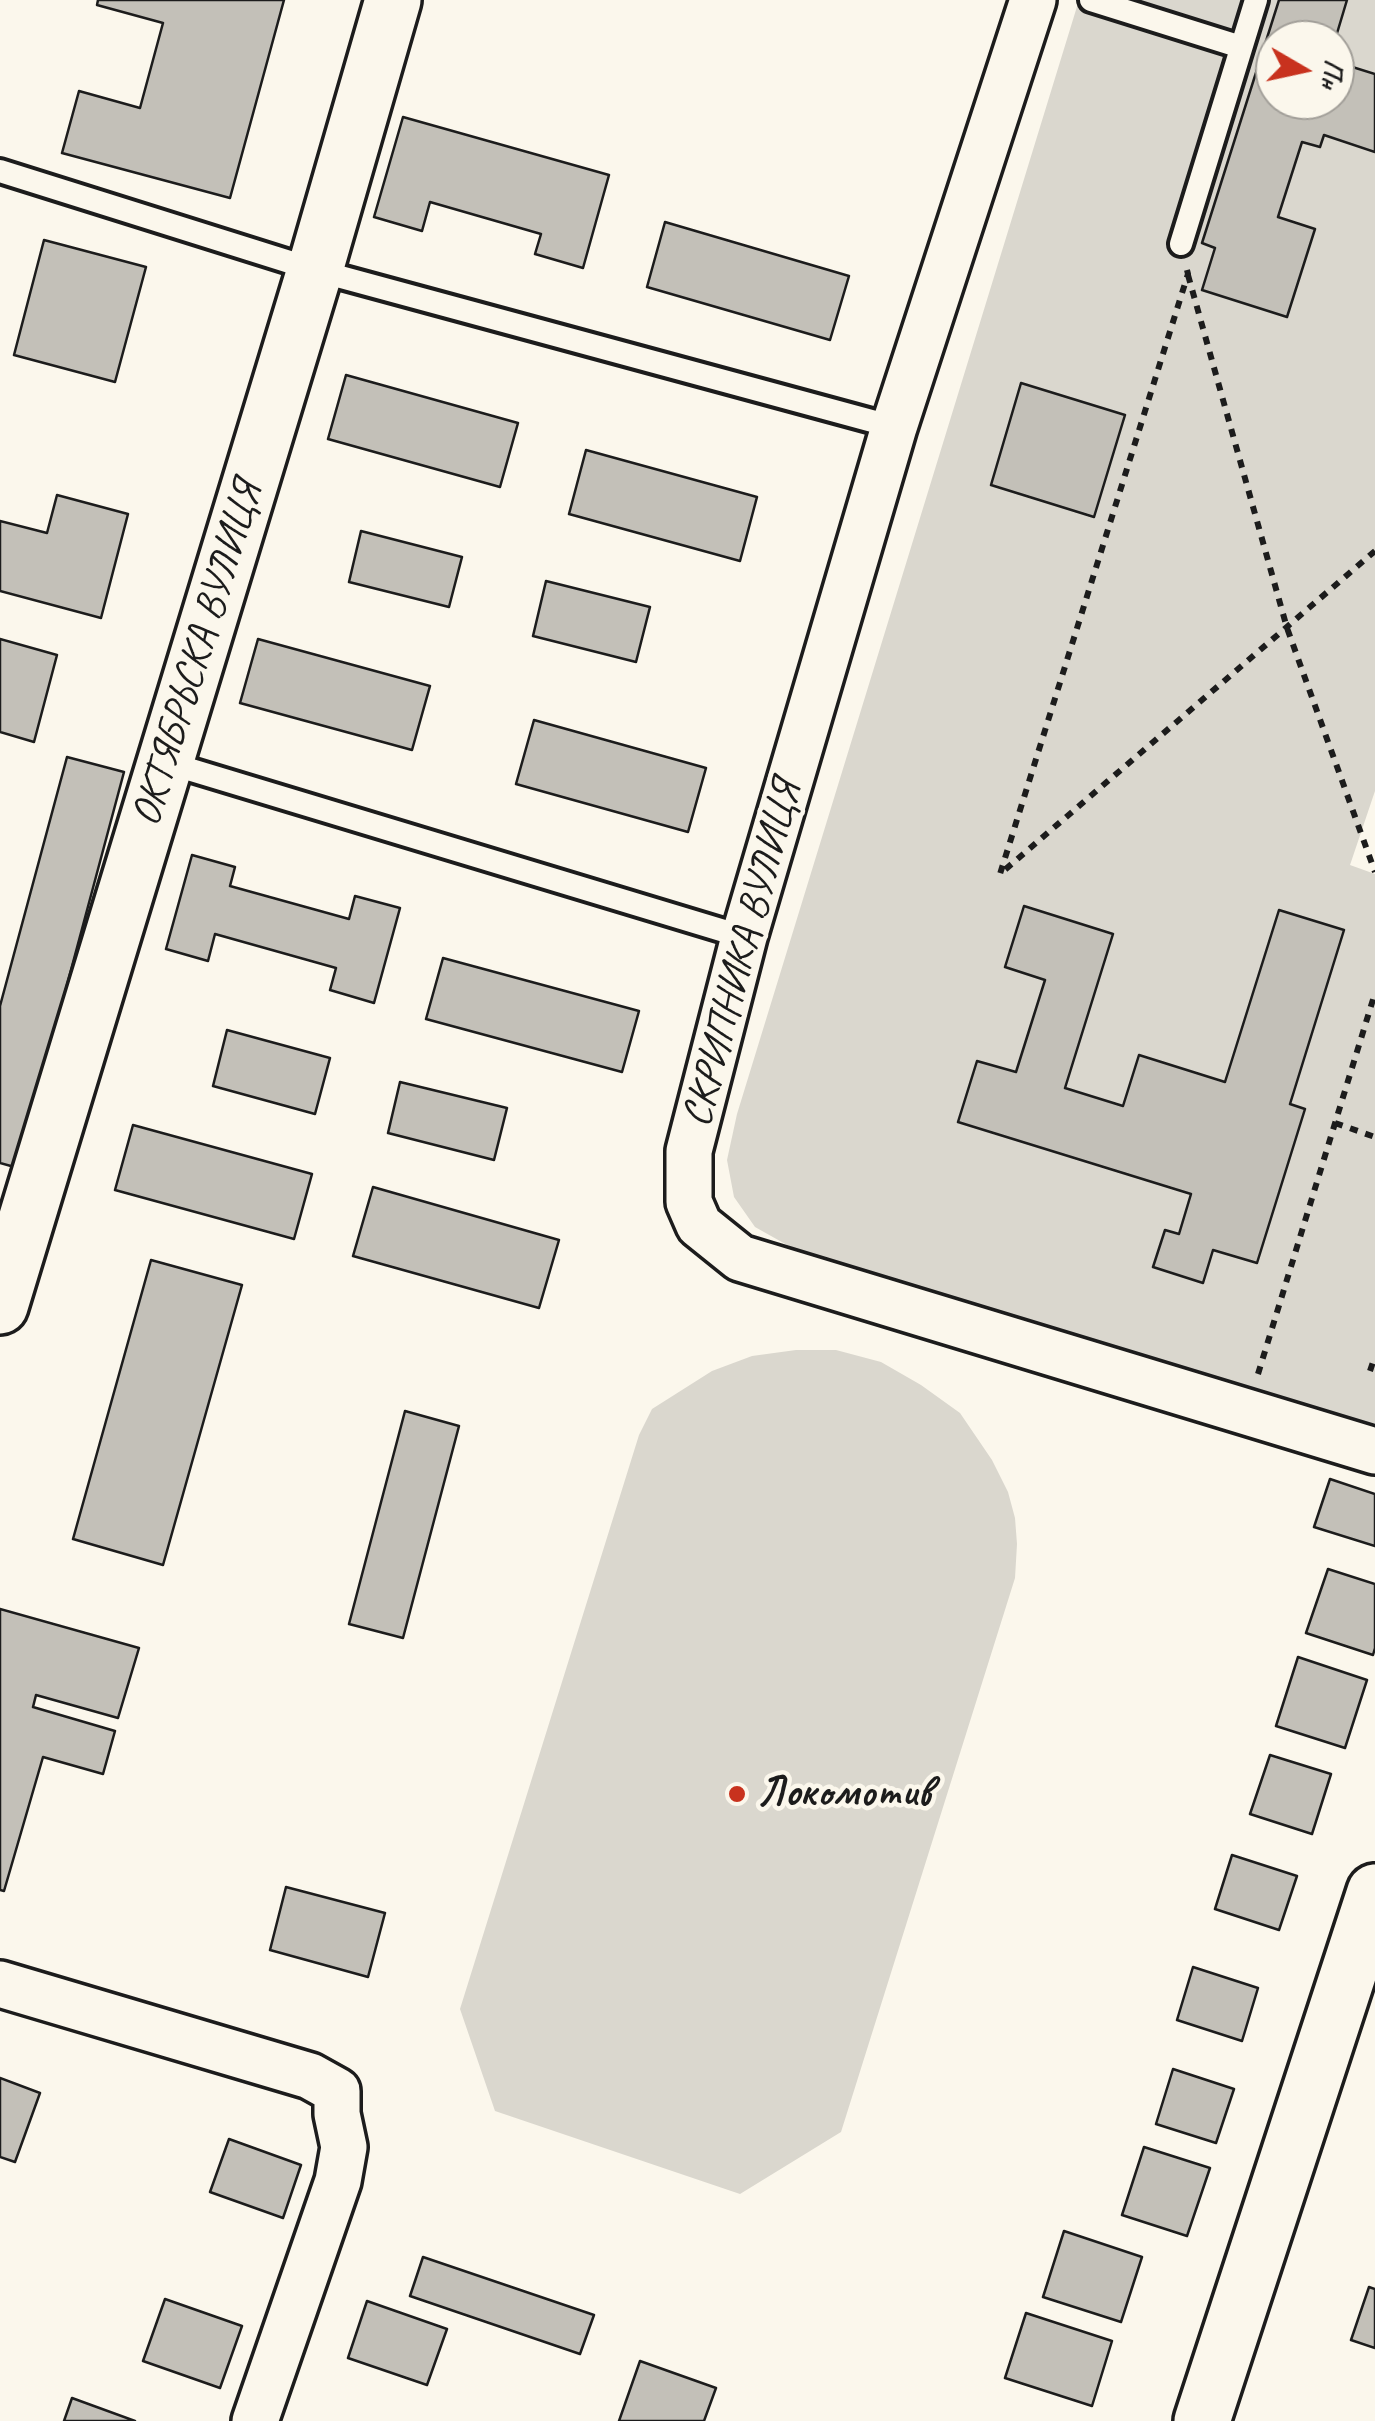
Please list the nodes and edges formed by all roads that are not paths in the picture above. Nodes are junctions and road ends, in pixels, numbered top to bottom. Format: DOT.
graph roads {
  1 [pos="393,0"];
  2 [pos="1033,0"];
  3 [pos="1091,0"];
  4 [pos="1256,0"];
  5 [pos="1241,47"];
  6 [pos="0,171"];
  7 [pos="1181,244"];
  8 [pos="314,270"];
  9 [pos="894,427"];
  10 [pos="165,762"];
  11 [pos="744,937"];
  12 [pos="0,1306"];
  13 [pos="1375,1452"];
  14 [pos="1375,1892"];
  15 [pos="0,1984"];
  16 [pos="255,2421"];
  17 [pos="1202,2421"];
  1 -- 8 [label="main road, ОКТЯБРЬСКА ВУЛИЦЯ"];
  2 -- 9 [label="street, СКРИПНИКА ВУЛИЦЯ"];
  3 -- 5 [label="lane"];
  4 -- 5 [label="lane"];
  5 -- 7 [label="lane"];
  6 -- 8 [label="lane"];
  8 -- 9 [label="lane"];
  8 -- 10 [label="main road, ОКТЯБРЬСКА ВУЛИЦЯ"];
  9 -- 11 [label="street, СКРИПНИКА ВУЛИЦЯ"];
  10 -- 11 [label="lane"];
  10 -- 12 [label="main road, ОКТЯБРЬСКА ВУЛИЦЯ"];
  11 -- 13 [label="street, СКРИПНИКА ВУЛИЦЯ"];
  14 -- 17 [label="main road"];
  15 -- 16 [label="street"];
}
